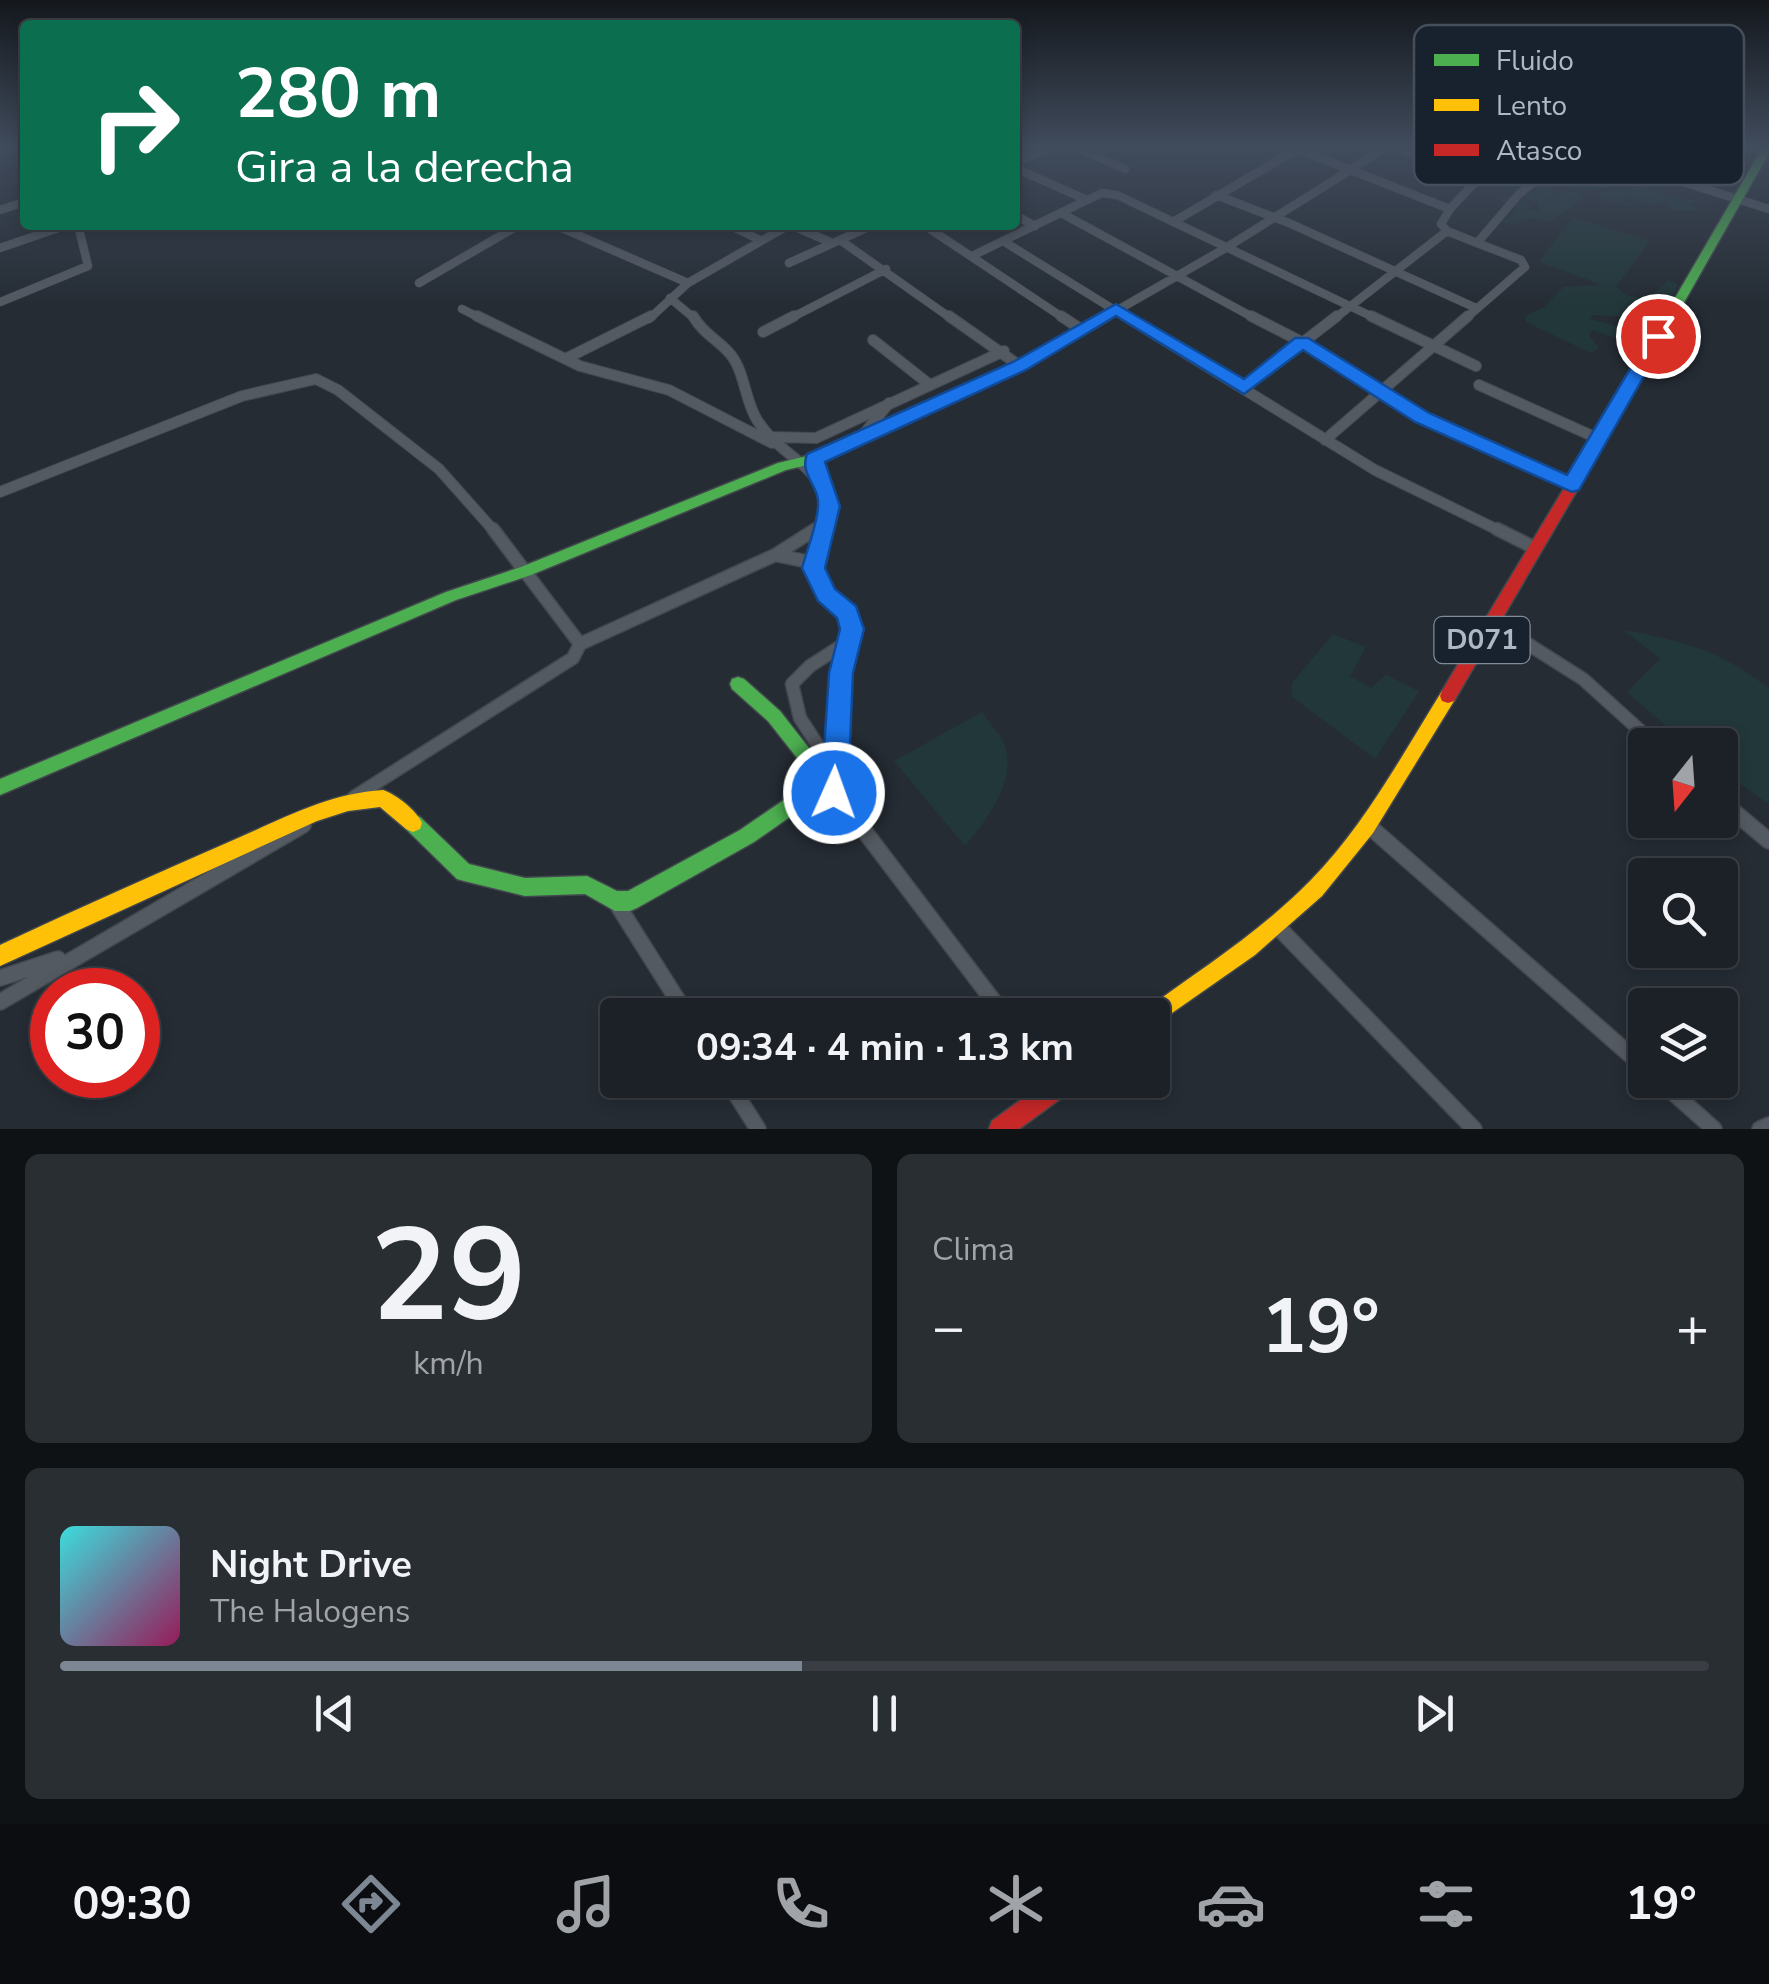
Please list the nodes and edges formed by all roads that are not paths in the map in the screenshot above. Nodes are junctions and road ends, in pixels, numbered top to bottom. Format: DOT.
graph roads {
  1 [pos="1087,200"];
  2 [pos="1128,200"];
  3 [pos="1210,200"];
  4 [pos="1226,200"];
  5 [pos="1304,200"];
  6 [pos="1427,200"];
  7 [pos="1459,200"];
  8 [pos="1513,200"];
  9 [pos="1737,200"];
  10 [pos="1450,209"];
  11 [pos="1769,209"];
  12 [pos="1063,214"];
  13 [pos="1275,217"];
  14 [pos="1020,218"];
  15 [pos="1174,222"];
  16 [pos="1035,226"];
  17 [pos="52,230"];
  18 [pos="79,230"];
  19 [pos="510,230"];
  20 [pos="566,230"];
  21 [pos="739,230"];
  22 [pos="780,230"];
  23 [pos="803,230"];
  24 [pos="862,230"];
  25 [pos="932,230"];
  26 [pos="1447,231"];
  27 [pos="760,240"];
  28 [pos="1004,240"];
  29 [pos="835,242"];
  30 [pos="1478,242"];
  31 [pos="0,248"];
  32 [pos="1224,249"];
  33 [pos="974,255"];
  34 [pos="789,262"];
  35 [pos="886,269"];
  36 [pos="1394,270"];
  37 [pos="1176,277"];
  38 [pos="419,283"];
  39 [pos="688,283"];
  40 [pos="670,298"];
  41 [pos="0,302"];
  42 [pos="1347,307"];
  43 [pos="1476,308"];
  44 [pos="462,309"];
  45 [pos="1116,309"];
  46 [pos="1082,330"];
  47 [pos="763,332"];
  48 [pos="873,340"];
  49 [pos="1302,342"];
  50 [pos="1432,346"];
  51 [pos="1004,351"];
  52 [pos="566,358"];
  53 [pos="1020,366"];
  54 [pos="1476,366"];
  55 [pos="930,384"];
  56 [pos="1479,385"];
  57 [pos="1244,388"];
  58 [pos="1379,391"];
  59 [pos="888,404"];
  60 [pos="754,434"];
  61 [pos="771,436"];
  62 [pos="1599,439"];
  63 [pos="1324,440"];
  64 [pos="856,442"];
  65 [pos="782,448"];
  66 [pos="806,461"];
  67 [pos="1572,485"];
  68 [pos="0,492"];
  69 [pos="828,514"];
  70 [pos="1535,548"];
  71 [pos="775,554"];
  72 [pos="813,568"];
  73 [pos="526,571"];
  74 [pos="1492,622"];
  75 [pos="852,640"];
  76 [pos="580,644"];
  77 [pos="738,684"];
  78 [pos="1637,728"];
  79 [pos="834,770"];
  80 [pos="0,787"];
  81 [pos="834,793"];
  82 [pos="327,811"];
  83 [pos="1738,815"];
  84 [pos="1369,826"];
  85 [pos="1769,841"];
  86 [pos="616,902"];
  87 [pos="1277,926"];
  88 [pos="79,952"];
  89 [pos="0,956"];
  90 [pos="0,978"];
  91 [pos="675,998"];
  92 [pos="991,998"];
  93 [pos="0,1002"];
  94 [pos="1170,1005"];
  95 [pos="1628,1053"];
  96 [pos="738,1098"];
  97 [pos="1040,1098"];
  98 [pos="1679,1098"];
  99 [pos="1769,1125"];
  100 [pos="758,1129"];
  101 [pos="1000,1129"];
  102 [pos="1474,1129"];
  103 [pos="1714,1129"];
  104 [pos="1760,1129"];
  1 -- 12 [label="street"];
  2 -- 15 [label="street"];
  3 -- 15 [label="street"];
  4 -- 13 [label="street"];
  5 -- 13 [label="street"];
  6 -- 10 [label="street"];
  7 -- 10 [label="street"];
  8 -- 30 [label="street"];
  9 -- 11 [label="street"];
  9 -- 62 [label="main road, D071"];
  10 -- 26 [label="street"];
  12 -- 16 [label="street"];
  12 -- 37 [label="street"];
  13 -- 32 [label="street"];
  13 -- 36 [label="street"];
  14 -- 16 [label="street"];
  15 -- 32 [label="street"];
  16 -- 28 [label="street"];
  17 -- 31 [label="street"];
  18 -- 41 [label="street"];
  19 -- 38 [label="street"];
  20 -- 39 [label="street"];
  21 -- 27 [label="street"];
  22 -- 27 [label="street"];
  23 -- 29 [label="street"];
  24 -- 29 [label="street"];
  25 -- 33 [label="street"];
  26 -- 30 [label="street"];
  26 -- 36 [label="street"];
  27 -- 39 [label="street"];
  28 -- 33 [label="street"];
  28 -- 45 [label="street"];
  29 -- 34 [label="street"];
  29 -- 35 [label="street"];
  30 -- 43 [label="street"];
  32 -- 37 [label="street"];
  32 -- 42 [label="street"];
  33 -- 46 [label="street"];
  35 -- 47 [label="street"];
  35 -- 51 [label="street"];
  36 -- 42 [label="street"];
  36 -- 43 [label="street"];
  37 -- 45 [label="street"];
  37 -- 49 [label="street"];
  39 -- 40 [label="street"];
  40 -- 52 [label="street"];
  40 -- 61 [label="street"];
  42 -- 49 [label="street"];
  42 -- 50 [label="street"];
  43 -- 50 [label="street"];
  44 -- 52 [label="street"];
  45 -- 46 [label="street"];
  45 -- 57 [label="street"];
  46 -- 53 [label="street"];
  48 -- 55 [label="street"];
  49 -- 57 [label="street"];
  49 -- 58 [label="street"];
  50 -- 54 [label="street"];
  50 -- 58 [label="street"];
  51 -- 53 [label="street"];
  51 -- 55 [label="street"];
  52 -- 60 [label="street"];
  53 -- 64 [label="street"];
  55 -- 59 [label="street"];
  56 -- 62 [label="street"];
  57 -- 63 [label="street"];
  58 -- 63 [label="street"];
  58 -- 67 [label="street"];
  59 -- 61 [label="street"];
  59 -- 64 [label="street"];
  60 -- 61 [label="street"];
  60 -- 65 [label="street"];
  61 -- 65 [label="street"];
  62 -- 67 [label="main road, D071"];
  63 -- 70 [label="street"];
  64 -- 66 [label="street"];
  65 -- 66 [label="street"];
  66 -- 69 [label="street"];
  66 -- 73 [label="main road"];
  67 -- 70 [label="main road, D071"];
  68 -- 73 [label="street"];
  69 -- 71 [label="street"];
  69 -- 72 [label="street"];
  70 -- 74 [label="main road, D071"];
  71 -- 72 [label="street"];
  71 -- 76 [label="street"];
  72 -- 75 [label="street"];
  73 -- 76 [label="street"];
  73 -- 80 [label="main road"];
  74 -- 78 [label="street"];
  74 -- 84 [label="main road, D071"];
  75 -- 79 [label="street"];
  75 -- 79 [label="street"];
  76 -- 82 [label="street"];
  77 -- 81 [label="main road"];
  79 -- 81 [label="street"];
  81 -- 86 [label="main road"];
  81 -- 92 [label="street"];
  82 -- 86 [label="main road"];
  82 -- 88 [label="street"];
  82 -- 89 [label="main road"];
  83 -- 85 [label="street"];
  84 -- 87 [label="main road, D071"];
  84 -- 95 [label="street"];
  86 -- 91 [label="street"];
  87 -- 94 [label="main road, D071"];
  87 -- 102 [label="street"];
  88 -- 90 [label="street"];
  88 -- 93 [label="street"];
  96 -- 100 [label="street"];
  97 -- 101 [label="main road"];
  98 -- 103 [label="street"];
  99 -- 104 [label="street"];
}
